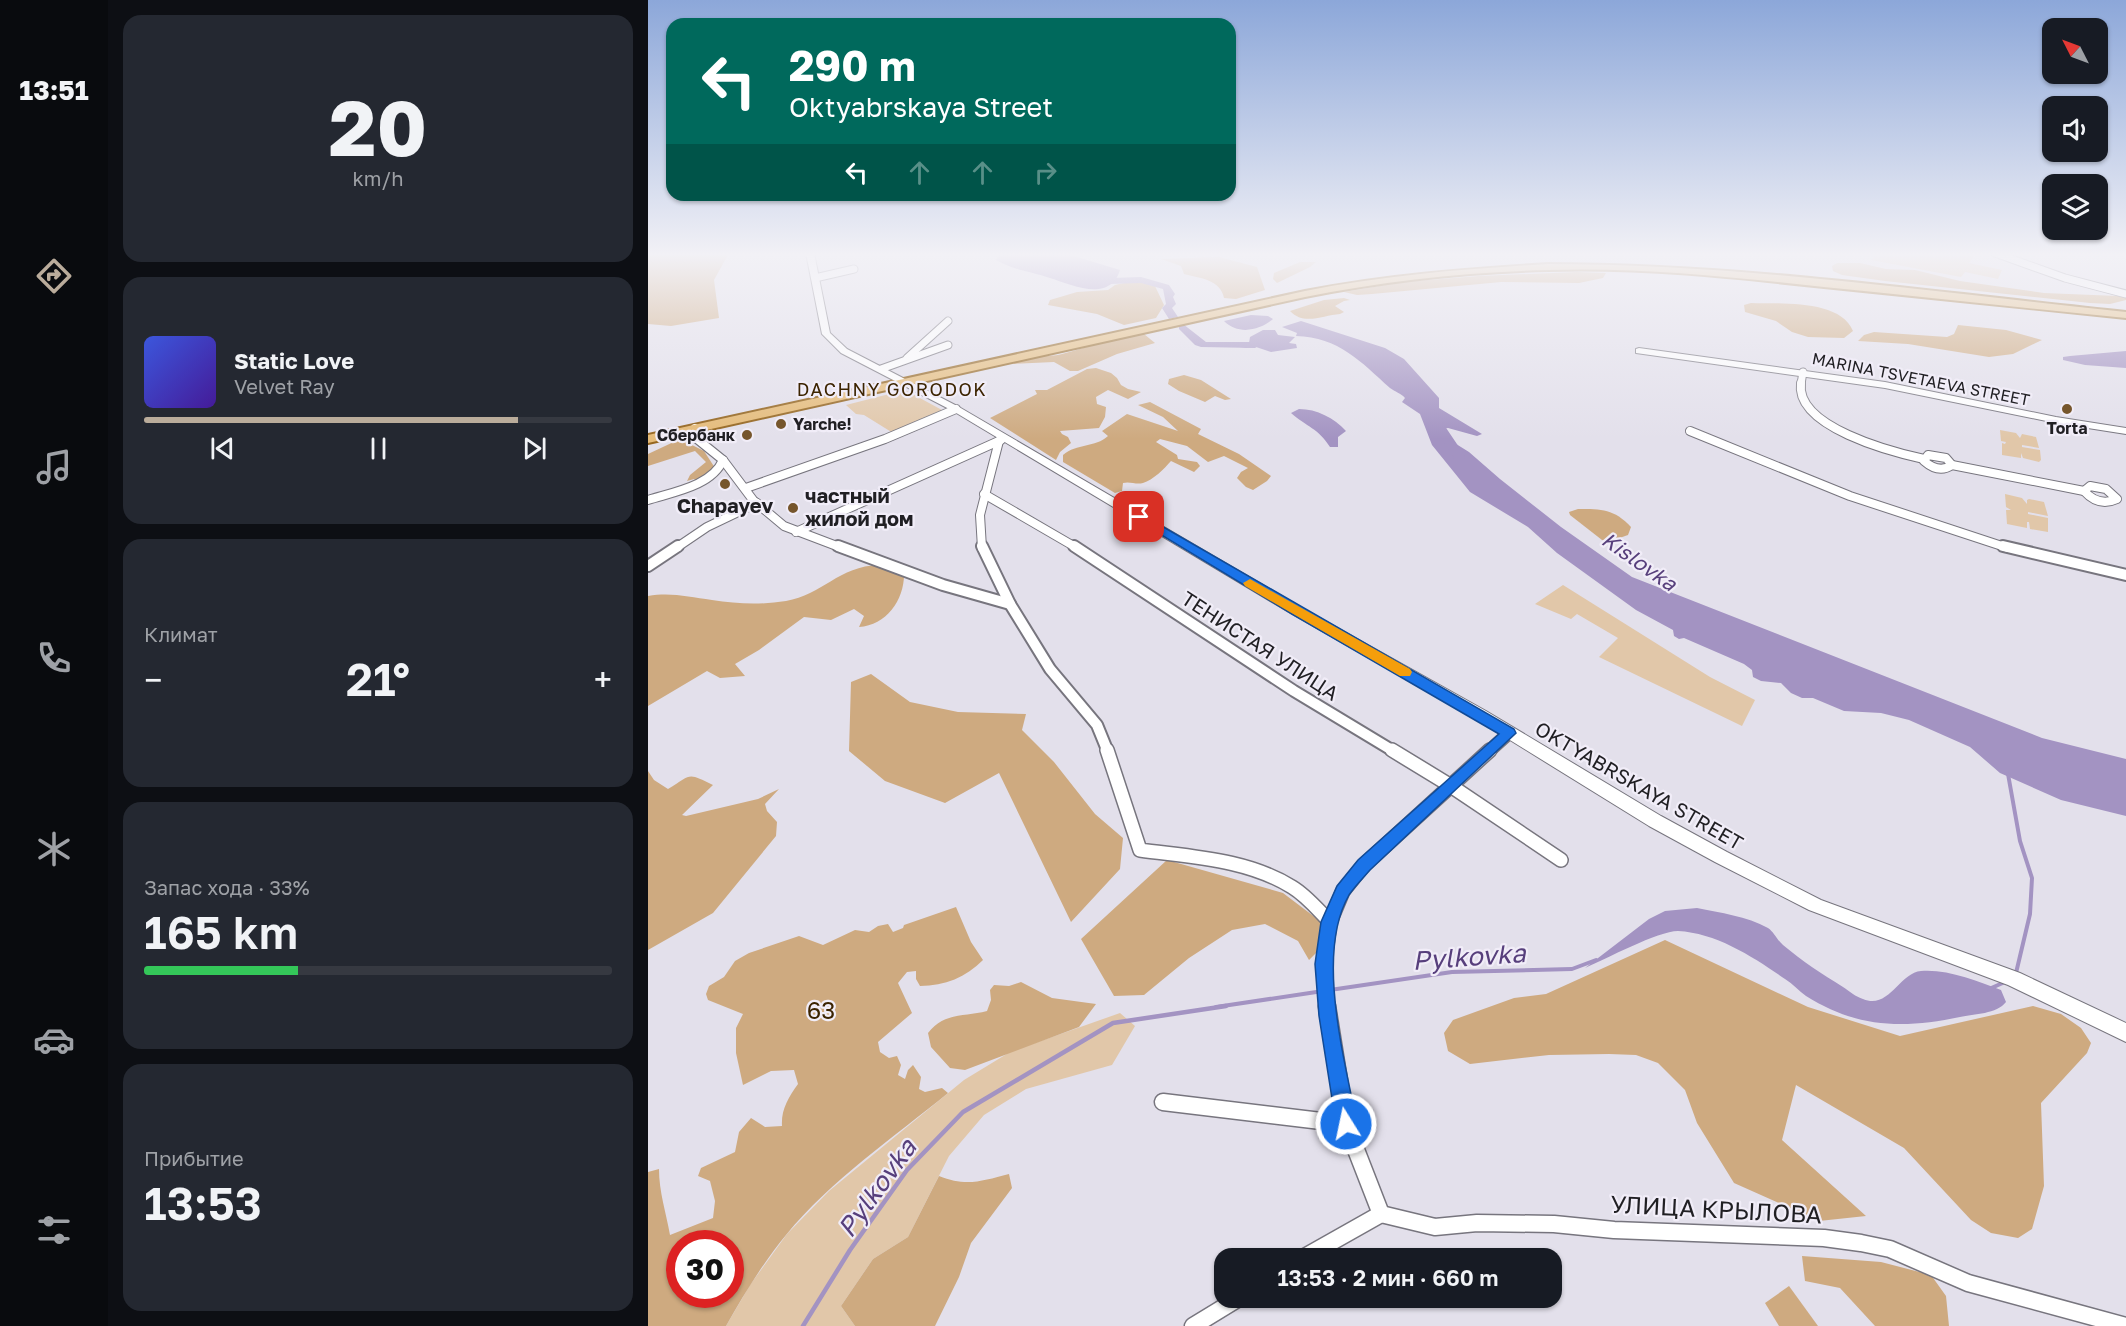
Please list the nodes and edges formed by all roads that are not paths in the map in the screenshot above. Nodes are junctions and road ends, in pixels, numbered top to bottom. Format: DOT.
graph roads {
  1 [pos="822,315"];
  2 [pos="1211,315"];
  3 [pos="948,321"];
  4 [pos="948,345"];
  5 [pos="1639,351"];
  6 [pos="903,362"];
  7 [pos="881,369"];
  8 [pos="1803,372"];
  9 [pos="905,381"];
  10 [pos="956,409"];
  11 [pos="695,428"];
  12 [pos="1690,430"];
  13 [pos="2126,431"];
  14 [pos="648,439"];
  15 [pos="1002,439"];
  16 [pos="723,460"];
  17 [pos="735,473"];
  18 [pos="711,477"];
  19 [pos="746,488"];
  20 [pos="2084,491"];
  21 [pos="984,494"];
  22 [pos="2121,498"];
  23 [pos="648,500"];
  24 [pos="757,502"];
  25 [pos="796,532"];
  26 [pos="648,566"];
  27 [pos="2126,575"];
  28 [pos="1010,604"];
  29 [pos="1509,733"];
  30 [pos="1451,786"];
  31 [pos="1561,861"];
  32 [pos="1330,922"];
  33 [pos="2126,1033"];
  34 [pos="1162,1102"];
  35 [pos="1346,1124"];
  36 [pos="1381,1214"];
  37 [pos="1321,1248"];
  38 [pos="1223,1308"];
  39 [pos="1193,1326"];
  40 [pos="2126,1326"];
  1 -- 7 [label="street, OKTYABRSKAYA STREET"];
  2 -- 9 [label="main road"];
  3 -- 6 [label="street"];
  4 -- 6 [label="street"];
  5 -- 8 [label="street, MARINA TSVETAEVA STREET"];
  6 -- 7 [label="street"];
  7 -- 9 [label="street, OKTYABRSKAYA STREET"];
  8 -- 13 [label="street, MARINA TSVETAEVA STREET"];
  8 -- 20 [label="street"];
  9 -- 10 [label="street, OKTYABRSKAYA STREET"];
  9 -- 11 [label="main road"];
  10 -- 15 [label="street, OKTYABRSKAYA STREET"];
  10 -- 19 [label="street"];
  11 -- 14 [label="main road"];
  11 -- 16 [label="street"];
  12 -- 27 [label="street"];
  15 -- 21 [label="street"];
  15 -- 25 [label="street"];
  15 -- 29 [label="street, OKTYABRSKAYA STREET"];
  16 -- 17 [label="street"];
  16 -- 18 [label="street"];
  17 -- 18 [label="street"];
  17 -- 19 [label="street"];
  18 -- 23 [label="street"];
  19 -- 24 [label="street"];
  20 -- 22 [label="street"];
  20 -- 22 [label="street"];
  21 -- 28 [label="street"];
  21 -- 30 [label="street, ТЕНИСТАЯ УЛИЦА"];
  24 -- 25 [label="street"];
  24 -- 26 [label="street"];
  25 -- 28 [label="street"];
  28 -- 32 [label="street"];
  29 -- 30 [label="street"];
  29 -- 33 [label="street, OKTYABRSKAYA STREET"];
  30 -- 31 [label="street, ТЕНИСТАЯ УЛИЦА"];
  30 -- 32 [label="street"];
  32 -- 35 [label="street"];
  34 -- 35 [label="street"];
  35 -- 36 [label="street"];
  36 -- 37 [label="street"];
  36 -- 40 [label="street, УЛИЦА КРЫЛОВА"];
  38 -- 39 [label="street"];
}
